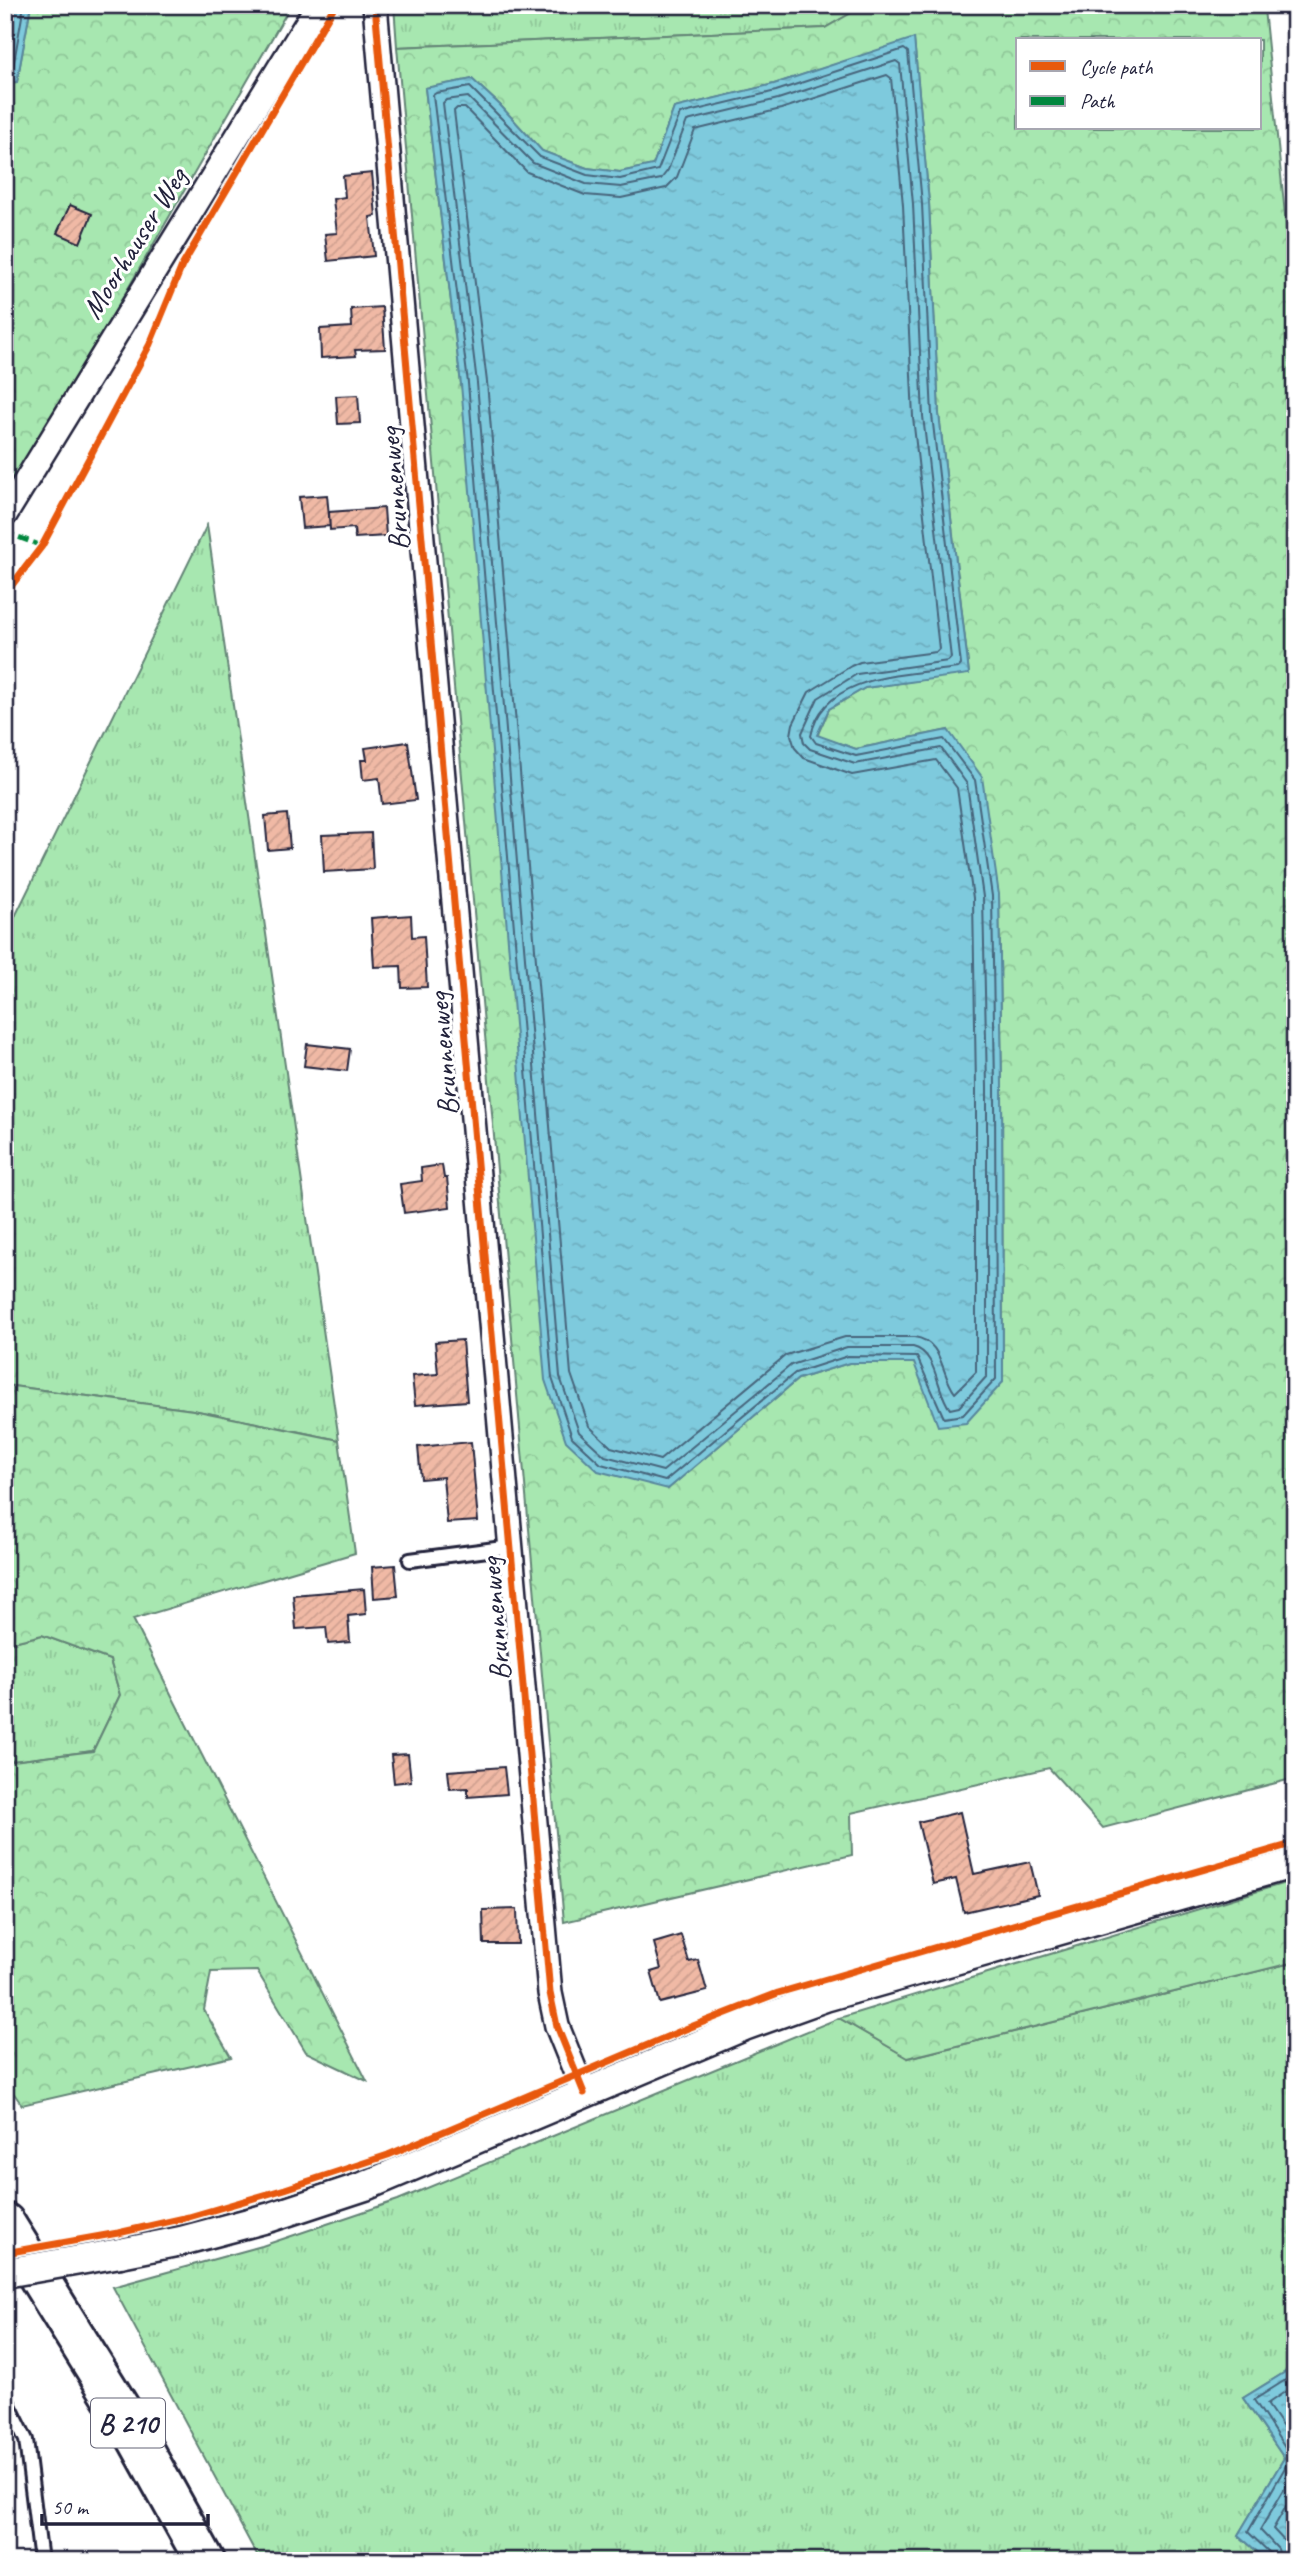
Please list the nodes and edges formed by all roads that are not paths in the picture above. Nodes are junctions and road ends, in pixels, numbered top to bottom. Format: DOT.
graph roads {
  1 [pos="318,5"];
  2 [pos="375,5"];
  3 [pos="5,515"];
  4 [pos="511,1547"];
  5 [pos="410,1560"];
  6 [pos="1295,1863"];
  7 [pos="584,2093"];
  8 [pos="5,2223"];
  9 [pos="5,2273"];
  10 [pos="5,2397"];
  11 [pos="41,2561"];
  12 [pos="205,2561"];
  1 -- 3 [label="street, Moorhauser Weg"];
  2 -- 4 [label="street, Brunnenweg"];
  4 -- 5 [label="lane"];
  4 -- 7 [label="street, Brunnenweg"];
  6 -- 7 [label="street"];
  7 -- 9 [label="street, bridge"];
  8 -- 12 [label="highway, B 210"];
  10 -- 11 [label="lane"];
}
